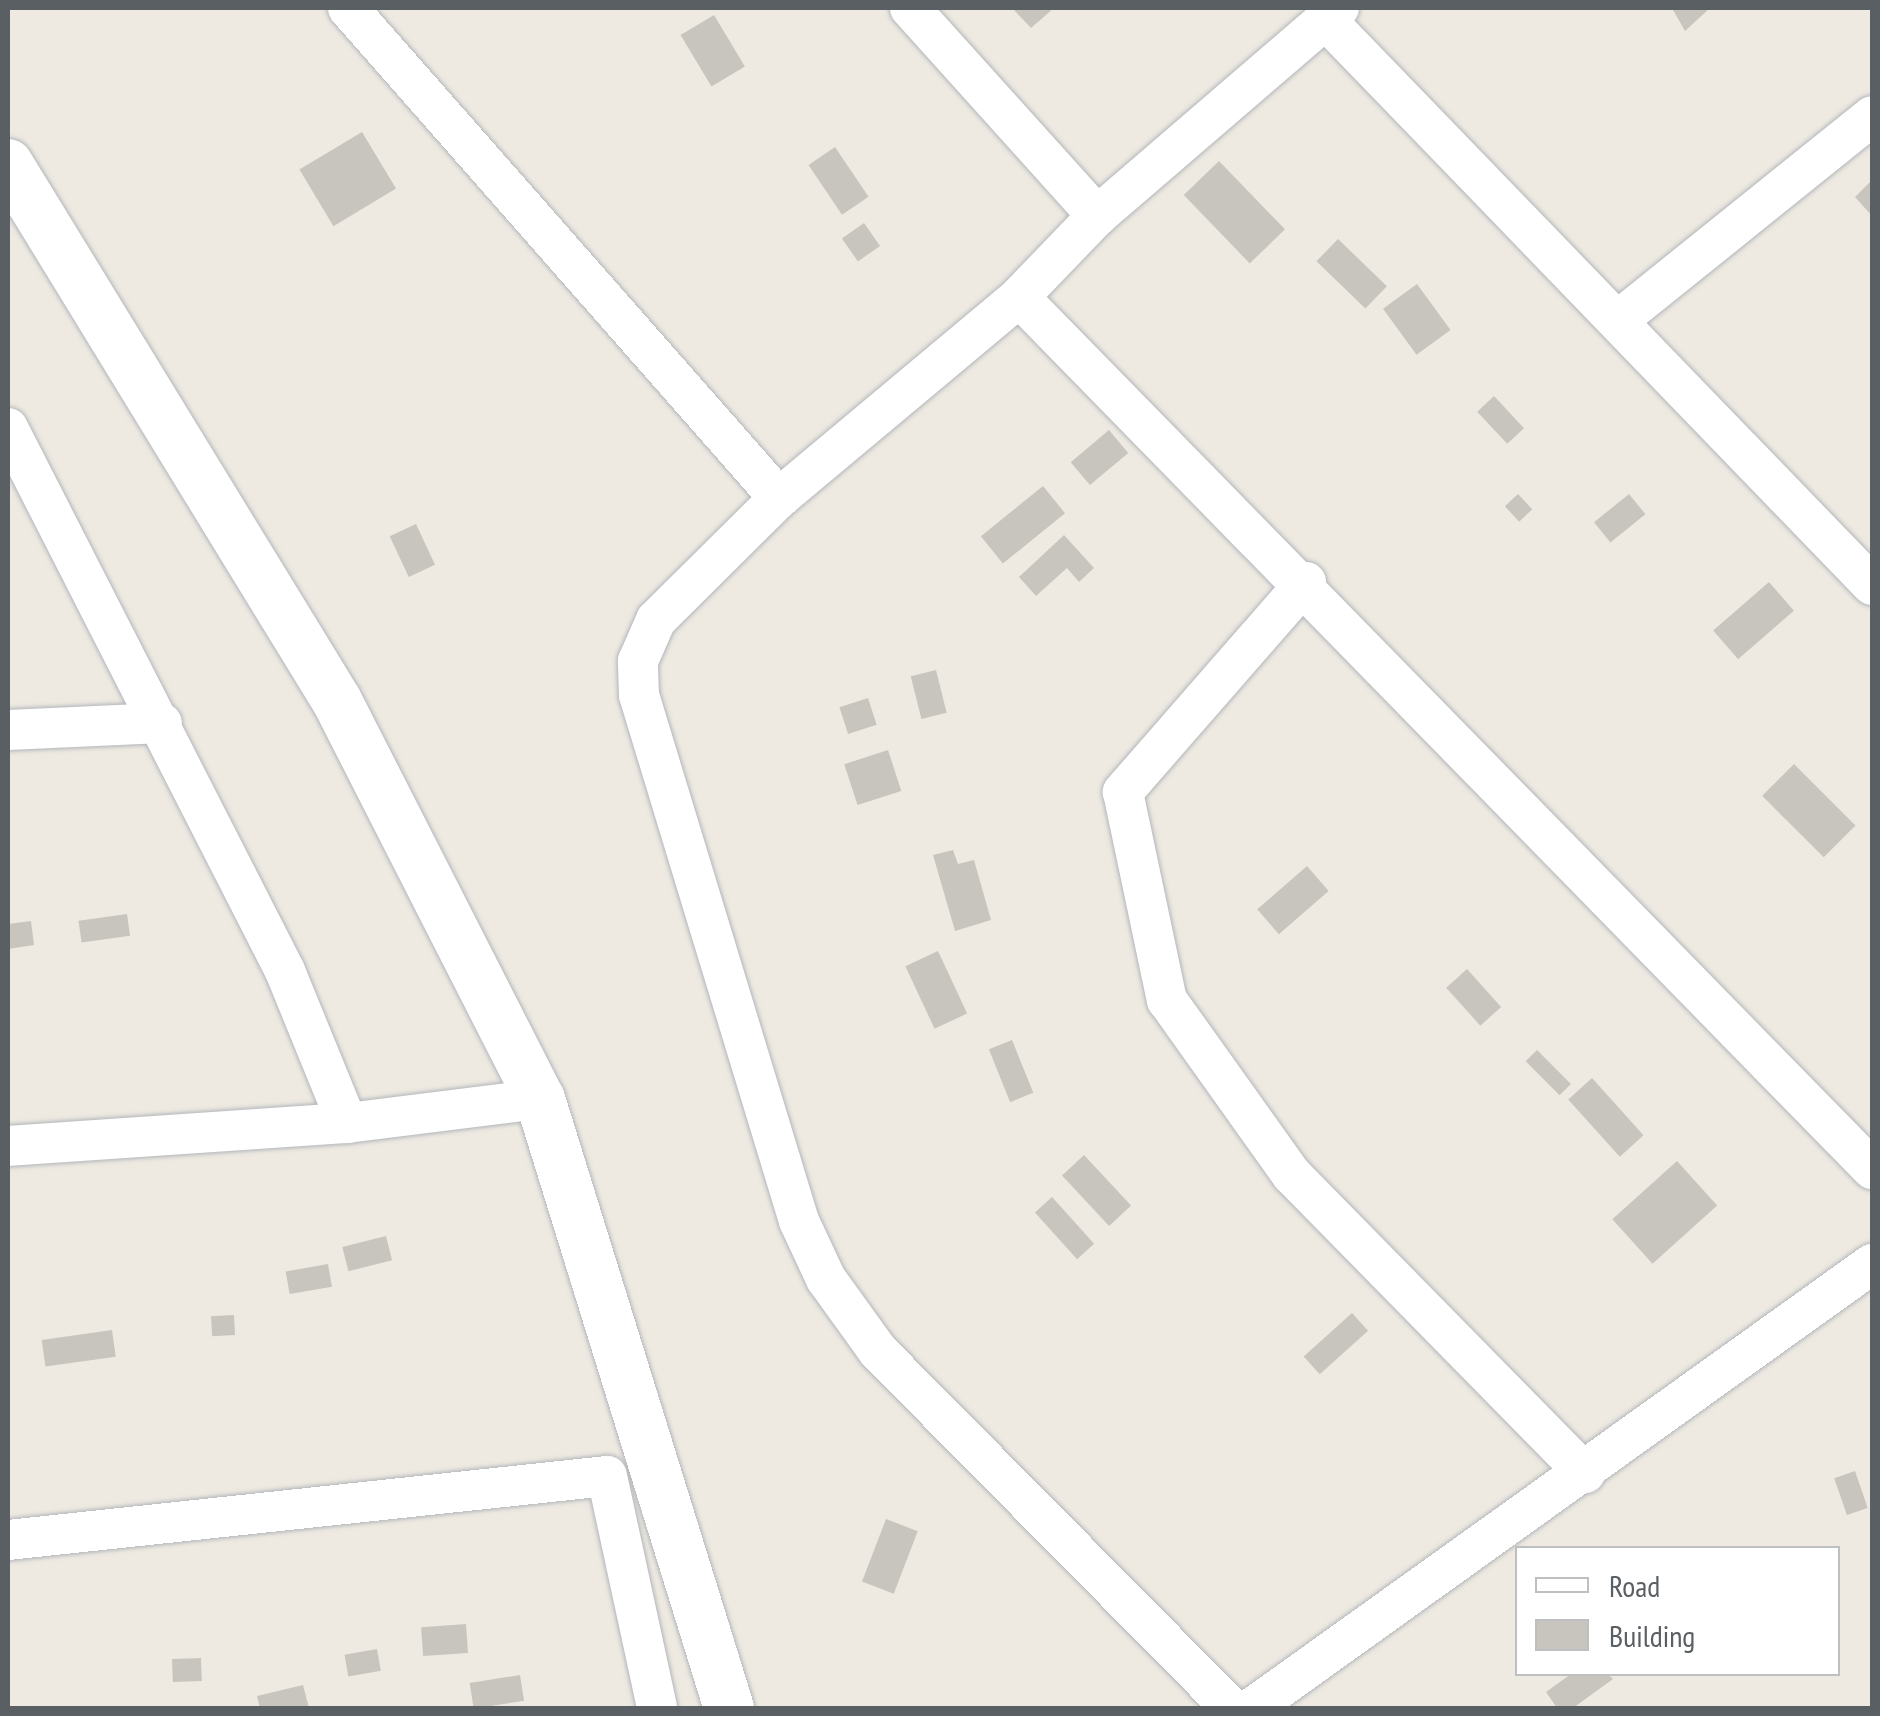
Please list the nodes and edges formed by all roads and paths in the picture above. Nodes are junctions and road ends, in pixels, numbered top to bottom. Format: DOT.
graph roads {
  1 [pos="348,8"];
  2 [pos="910,8"];
  3 [pos="1332,13"];
  4 [pos="1872,116"];
  5 [pos="8,164"];
  6 [pos="1097,216"];
  7 [pos="1019,298"];
  8 [pos="1621,318"];
  9 [pos="8,428"];
  10 [pos="779,498"];
  11 [pos="1306,582"];
  12 [pos="1872,585"];
  13 [pos="162,723"];
  14 [pos="8,730"];
  15 [pos="540,1099"];
  16 [pos="347,1123"];
  17 [pos="8,1146"];
  18 [pos="1872,1169"];
  19 [pos="1872,1264"];
  20 [pos="1585,1473"];
  21 [pos="8,1540"];
  22 [pos="657,1708"];
  23 [pos="729,1708"];
  24 [pos="1231,1708"];
  25 [pos="1252,1708"];
  1 -- 10 [label="street"];
  2 -- 6 [label="street"];
  3 -- 6 [label="street"];
  3 -- 8 [label="street"];
  4 -- 8 [label="street"];
  5 -- 15 [label="street"];
  6 -- 7 [label="street"];
  7 -- 10 [label="street"];
  7 -- 11 [label="street"];
  8 -- 12 [label="street"];
  9 -- 13 [label="street"];
  10 -- 24 [label="street"];
  11 -- 18 [label="street"];
  11 -- 20 [label="street"];
  13 -- 14 [label="street"];
  13 -- 16 [label="street"];
  15 -- 16 [label="street"];
  15 -- 23 [label="street"];
  16 -- 17 [label="street"];
  19 -- 20 [label="street"];
  20 -- 25 [label="street"];
  21 -- 22 [label="street"];
}
